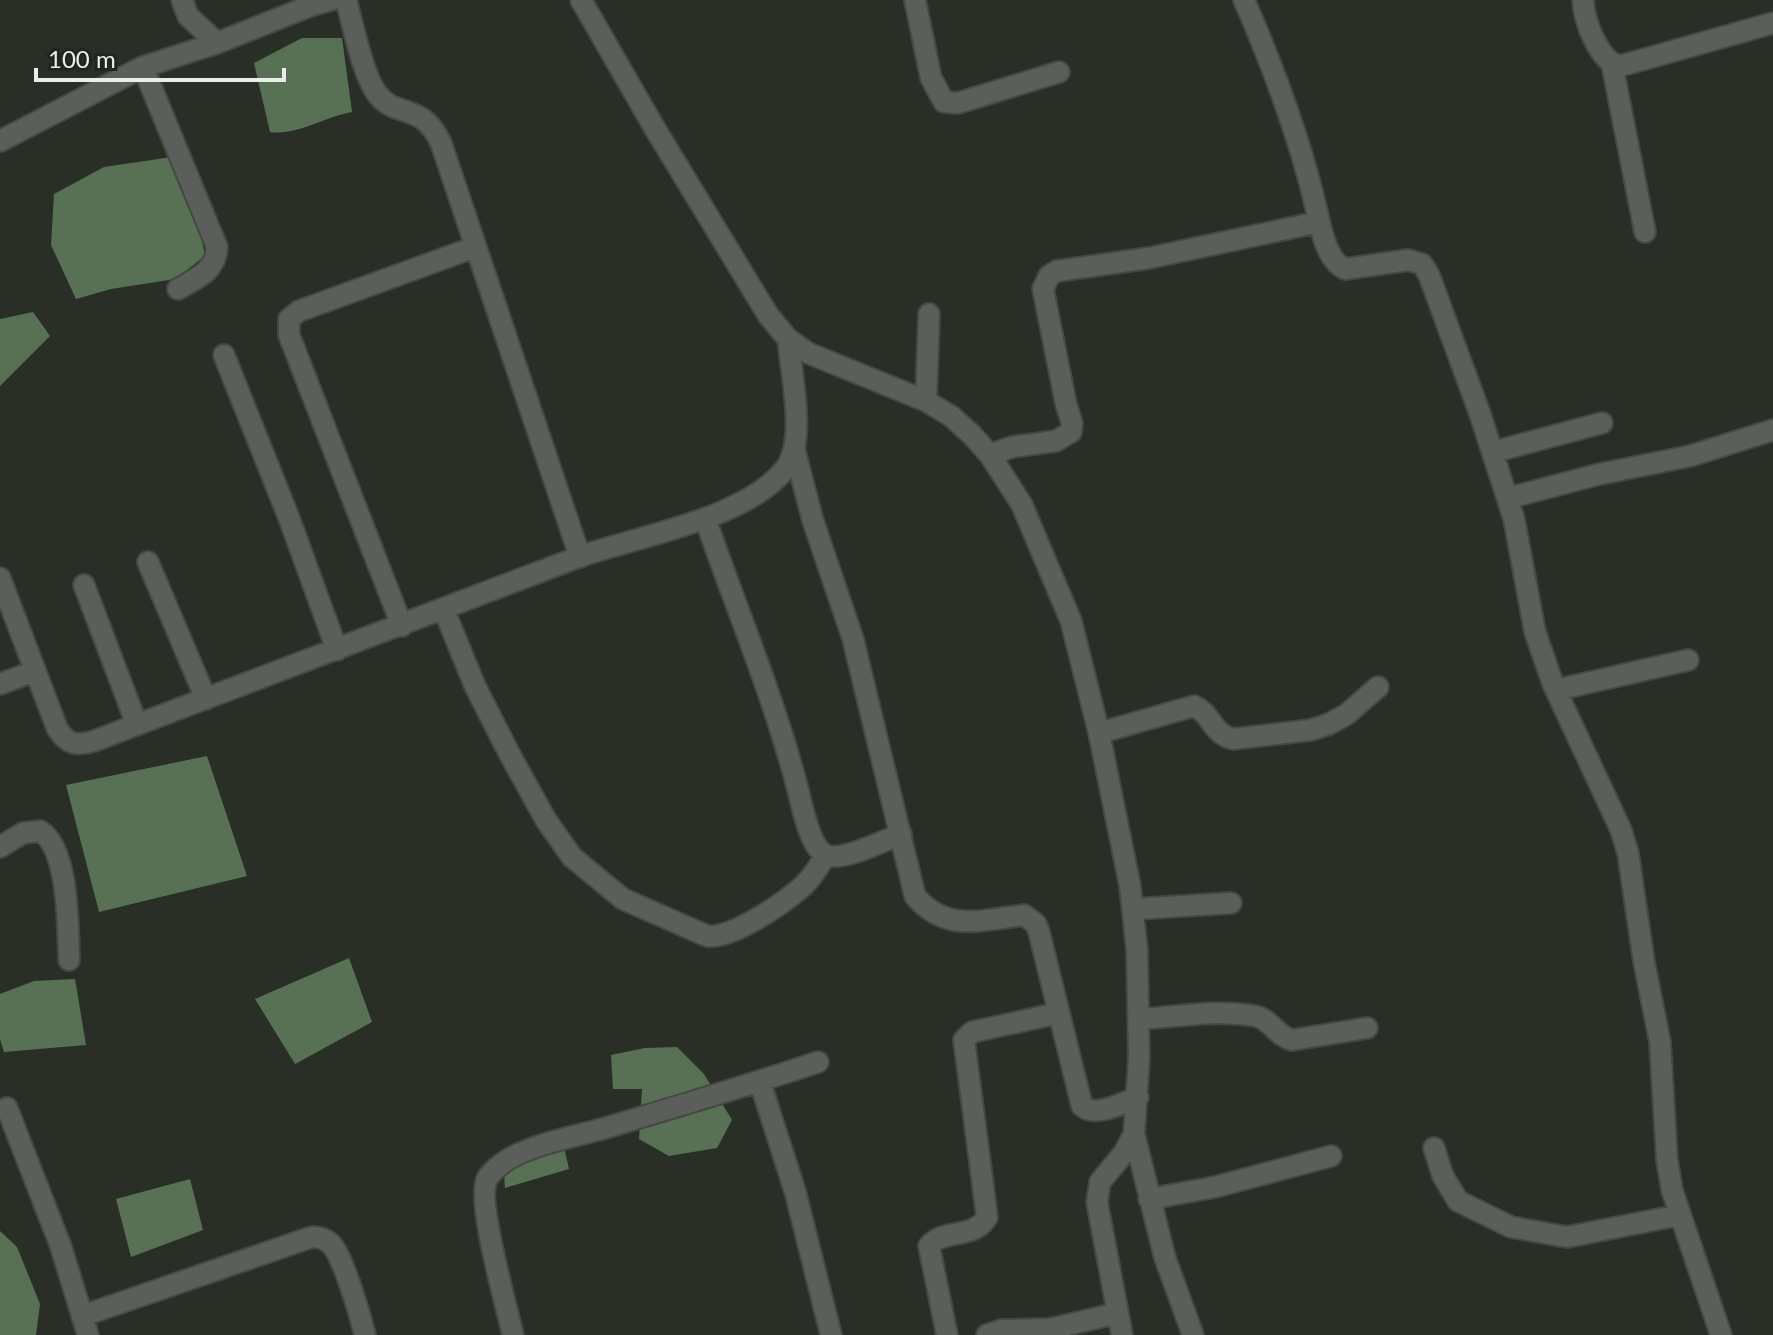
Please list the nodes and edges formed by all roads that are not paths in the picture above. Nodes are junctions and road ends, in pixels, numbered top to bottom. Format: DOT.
graph roads {
  1 [pos="182,0"];
  2 [pos="331,0"];
  3 [pos="346,0"];
  4 [pos="581,0"];
  5 [pos="915,0"];
  6 [pos="1244,0"];
  7 [pos="1583,0"];
  8 [pos="1773,23"];
  9 [pos="217,43"];
  10 [pos="1612,64"];
  11 [pos="143,67"];
  12 [pos="1059,72"];
  13 [pos="0,141"];
  14 [pos="1319,222"];
  15 [pos="1645,232"];
  16 [pos="475,247"];
  17 [pos="178,289"];
  18 [pos="929,314"];
  19 [pos="788,339"];
  20 [pos="224,355"];
  21 [pos="926,401"];
  22 [pos="1602,423"];
  23 [pos="1773,430"];
  24 [pos="795,452"];
  25 [pos="1493,452"];
  26 [pos="990,455"];
  27 [pos="1508,498"];
  28 [pos="705,518"];
  29 [pos="580,557"];
  30 [pos="148,562"];
  31 [pos="0,578"];
  32 [pos="84,585"];
  33 [pos="444,610"];
  34 [pos="402,626"];
  35 [pos="337,650"];
  36 [pos="1688,660"];
  37 [pos="35,671"];
  38 [pos="0,684"];
  39 [pos="1378,687"];
  40 [pos="1556,690"];
  41 [pos="206,699"];
  42 [pos="137,725"];
  43 [pos="1099,733"];
  44 [pos="901,834"];
  45 [pos="0,847"];
  46 [pos="826,855"];
  47 [pos="1231,903"];
  48 [pos="1134,909"];
  49 [pos="69,960"];
  50 [pos="1059,1013"];
  51 [pos="1139,1019"];
  52 [pos="1367,1028"];
  53 [pos="818,1062"];
  54 [pos="760,1082"];
  55 [pos="1138,1097"];
  56 [pos="7,1108"];
  57 [pos="1134,1134"];
  58 [pos="1434,1148"];
  59 [pos="1331,1156"];
  60 [pos="1149,1199"];
  61 [pos="1680,1215"];
  62 [pos="1118,1313"];
  63 [pos="85,1325"];
  64 [pos="359,1333"];
  65 [pos="513,1335"];
  66 [pos="831,1335"];
  67 [pos="947,1335"];
  68 [pos="987,1335"];
  69 [pos="1122,1335"];
  70 [pos="1193,1335"];
  71 [pos="1721,1335"];
  1 -- 9 [label="street"];
  2 -- 9 [label="street"];
  3 -- 16 [label="street"];
  4 -- 19 [label="street"];
  5 -- 12 [label="street"];
  6 -- 14 [label="street"];
  7 -- 10 [label="street"];
  8 -- 10 [label="street"];
  9 -- 11 [label="street"];
  10 -- 15 [label="street"];
  11 -- 13 [label="street"];
  11 -- 17 [label="street"];
  14 -- 25 [label="street"];
  14 -- 26 [label="street"];
  16 -- 29 [label="street"];
  16 -- 34 [label="street"];
  18 -- 21 [label="street"];
  19 -- 21 [label="street"];
  19 -- 24 [label="street"];
  20 -- 35 [label="street"];
  21 -- 26 [label="street"];
  22 -- 25 [label="street"];
  23 -- 27 [label="street"];
  24 -- 28 [label="street"];
  24 -- 44 [label="street"];
  25 -- 27 [label="street"];
  26 -- 43 [label="street"];
  27 -- 40 [label="street"];
  28 -- 29 [label="street"];
  28 -- 46 [label="street"];
  29 -- 33 [label="street"];
  30 -- 41 [label="street"];
  31 -- 37 [label="street"];
  32 -- 42 [label="street"];
  33 -- 34 [label="street"];
  33 -- 46 [label="street"];
  34 -- 35 [label="street"];
  35 -- 41 [label="street"];
  36 -- 40 [label="street"];
  37 -- 38 [label="street"];
  37 -- 42 [label="street"];
  39 -- 43 [label="street"];
  40 -- 61 [label="street"];
  41 -- 42 [label="street"];
  43 -- 48 [label="street"];
  44 -- 46 [label="street"];
  44 -- 50 [label="street"];
  45 -- 49 [label="street"];
  47 -- 48 [label="street"];
  48 -- 51 [label="street"];
  50 -- 55 [label="street"];
  50 -- 67 [label="street"];
  51 -- 52 [label="street"];
  51 -- 55 [label="street"];
  53 -- 54 [label="street"];
  54 -- 65 [label="street"];
  54 -- 66 [label="street"];
  55 -- 57 [label="street"];
  56 -- 63 [label="street"];
  57 -- 60 [label="street"];
  57 -- 62 [label="street"];
  58 -- 61 [label="street"];
  59 -- 60 [label="street"];
  60 -- 70 [label="street"];
  61 -- 71 [label="street"];
  62 -- 68 [label="street"];
  62 -- 69 [label="street"];
  63 -- 64 [label="street"];
}
